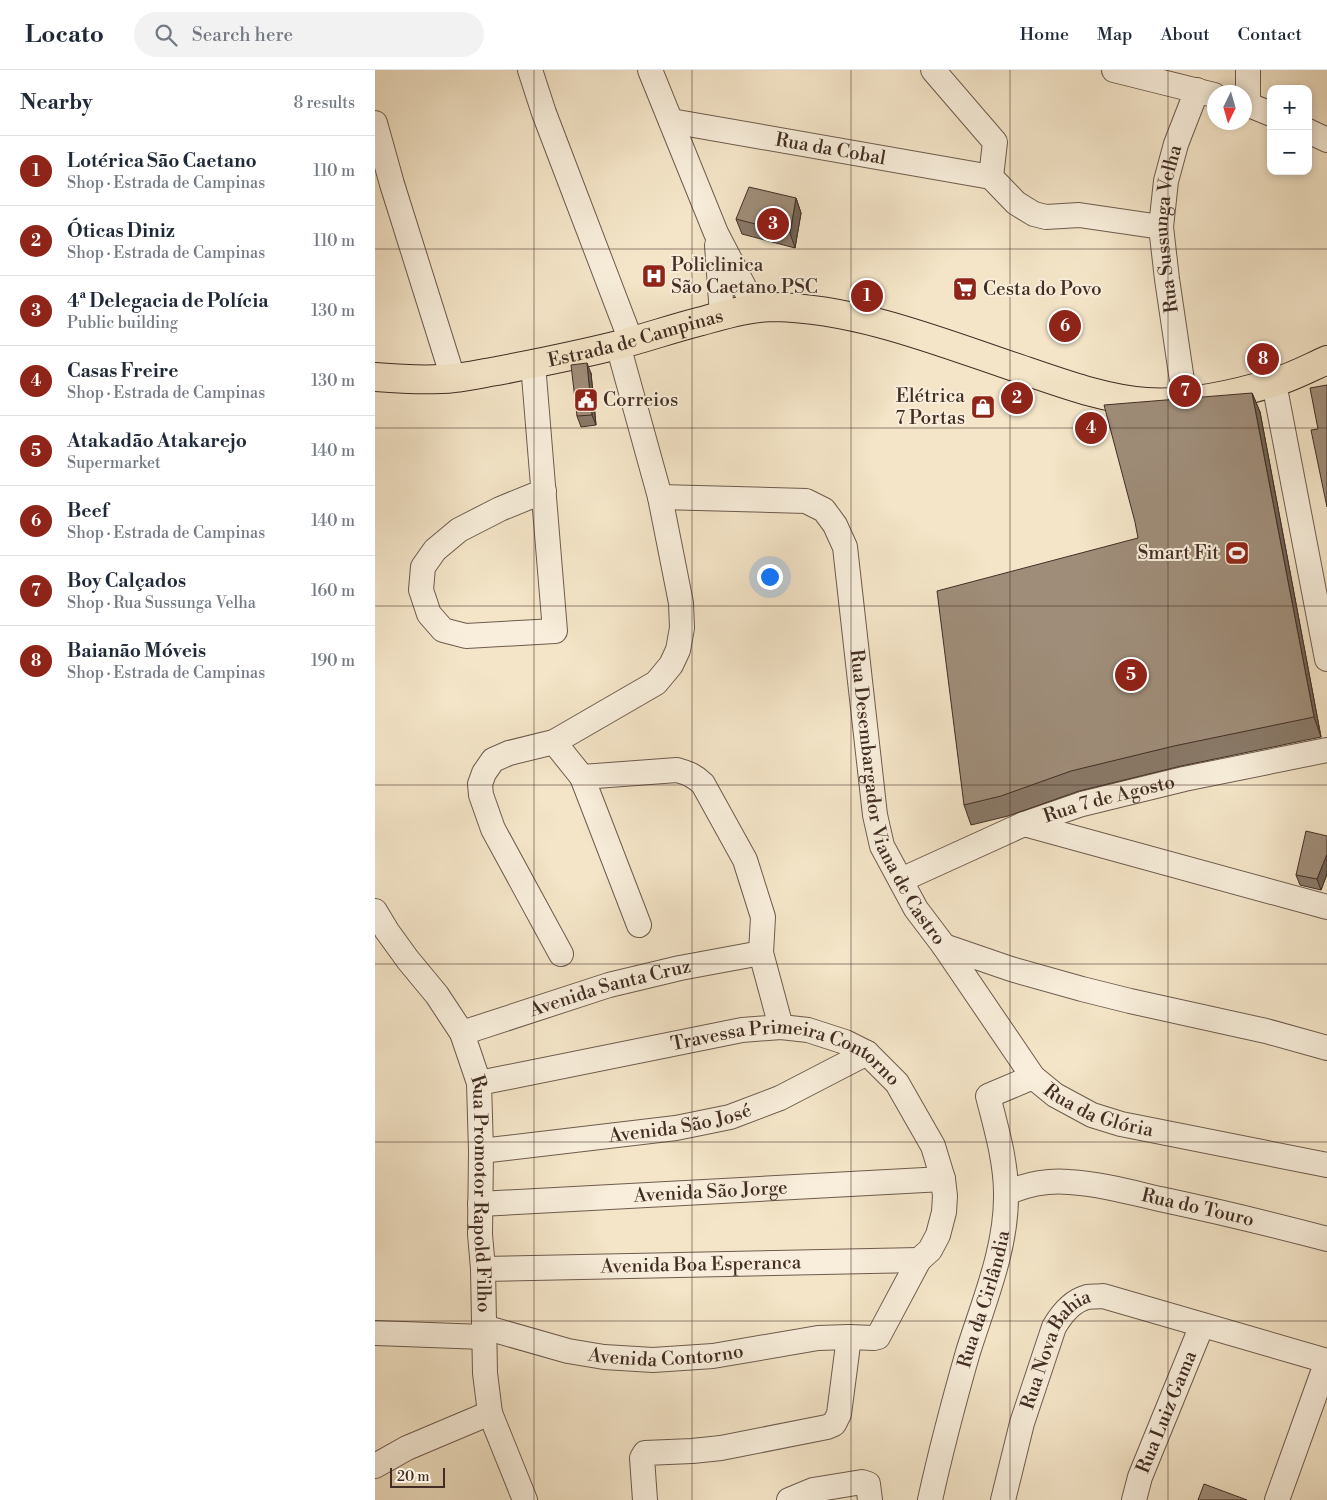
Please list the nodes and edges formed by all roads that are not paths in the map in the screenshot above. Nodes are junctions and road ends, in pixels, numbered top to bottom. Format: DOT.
graph roads {
  1 [pos="531,70"];
  2 [pos="650,70"];
  3 [pos="933,70"];
  4 [pos="1114,70"];
  5 [pos="1248,70"];
  6 [pos="1247,85"];
  7 [pos="1206,92"];
  8 [pos="1252,106"];
  9 [pos="1267,112"];
  10 [pos="671,120"];
  11 [pos="375,123"];
  12 [pos="1312,133"];
  13 [pos="1327,140"];
  14 [pos="991,177"];
  15 [pos="1161,227"];
  16 [pos="716,233"];
  17 [pos="755,308"];
  18 [pos="723,315"];
  19 [pos="625,343"];
  20 [pos="1327,360"];
  21 [pos="533,364"];
  22 [pos="375,377"];
  23 [pos="453,378"];
  24 [pos="1274,383"];
  25 [pos="1185,401"];
  26 [pos="544,491"];
  27 [pos="660,497"];
  28 [pos="1318,558"];
  29 [pos="1327,659"];
  30 [pos="554,742"];
  31 [pos="1327,750"];
  32 [pos="581,777"];
  33 [pos="1025,824"];
  34 [pos="901,880"];
  35 [pos="1327,907"];
  36 [pos="375,911"];
  37 [pos="639,925"];
  38 [pos="944,946"];
  39 [pos="561,954"];
  40 [pos="761,954"];
  41 [pos="781,1027"];
  42 [pos="462,1033"];
  43 [pos="1327,1048"];
  44 [pos="867,1053"];
  45 [pos="1033,1077"];
  46 [pos="479,1083"];
  47 [pos="481,1151"];
  48 [pos="1327,1165"];
  49 [pos="943,1179"];
  50 [pos="1006,1193"];
  51 [pos="480,1204"];
  52 [pos="1327,1239"];
  53 [pos="919,1260"];
  54 [pos="483,1269"];
  55 [pos="1202,1325"];
  56 [pos="375,1333"];
  57 [pos="480,1334"];
  58 [pos="849,1337"];
  59 [pos="1327,1361"];
  60 [pos="490,1413"];
  61 [pos="375,1466"];
  62 [pos="525,1500"];
  63 [pos="645,1500"];
  64 [pos="789,1500"];
  65 [pos="870,1500"];
  66 [pos="931,1500"];
  67 [pos="1003,1500"];
  68 [pos="1134,1500"];
  69 [pos="1277,1500"];
  1 -- 19 [label="street"];
  2 -- 10 [label="street"];
  3 -- 14 [label="street"];
  4 -- 7 [label="street, Rua Sussunga Velha"];
  5 -- 6 [label="street"];
  7 -- 15 [label="street, Rua Sussunga Velha"];
  8 -- 9 [label="street"];
  10 -- 14 [label="street, Rua da Cobal"];
  10 -- 16 [label="street"];
  11 -- 23 [label="street"];
  12 -- 13 [label="street"];
  14 -- 15 [label="street"];
  15 -- 25 [label="street, Rua Sussunga Velha"];
  16 -- 17 [label="street"];
  16 -- 18 [label="street"];
  17 -- 18 [label="main road, Estrada de Campinas"];
  17 -- 25 [label="main road, Estrada de Campinas"];
  18 -- 19 [label="main road, Estrada de Campinas"];
  19 -- 21 [label="main road, Estrada de Campinas"];
  19 -- 27 [label="street"];
  20 -- 24 [label="main road, Estrada de Campinas"];
  21 -- 23 [label="main road, Estrada de Campinas"];
  21 -- 26 [label="street"];
  22 -- 23 [label="main road, Estrada de Campinas"];
  24 -- 25 [label="main road, Estrada de Campinas"];
  24 -- 28 [label="street"];
  26 -- 26 [label="street"];
  27 -- 30 [label="street"];
  27 -- 34 [label="street, Rua Desembargador Viana de Castro"];
  28 -- 29 [label="street"];
  30 -- 32 [label="street"];
  30 -- 39 [label="street"];
  31 -- 33 [label="street, Rua 7 de Agosto"];
  32 -- 37 [label="street"];
  32 -- 40 [label="street"];
  33 -- 34 [label="street, Rua 7 de Agosto"];
  33 -- 35 [label="street"];
  34 -- 38 [label="street, Rua Desembargador Viana de Castro"];
  36 -- 42 [label="street, Rua Promotor Rapold Filho"];
  38 -- 43 [label="street, Rua Desembargador Viana de Castro"];
  38 -- 45 [label="street, Rua da Glória"];
  40 -- 41 [label="street"];
  40 -- 42 [label="street, Avenida Santa Cruz"];
  41 -- 44 [label="street, Travessa Primeira Contorno"];
  41 -- 46 [label="street, Travessa Primeira Contorno"];
  42 -- 46 [label="street, Rua Promotor Rapold Filho"];
  44 -- 47 [label="street, Avenida São José"];
  44 -- 49 [label="street, Travessa Primeira Contorno"];
  45 -- 48 [label="street, Rua da Glória"];
  45 -- 50 [label="street, Rua da Cirlândia"];
  46 -- 47 [label="street, Rua Promotor Rapold Filho"];
  47 -- 51 [label="street, Rua Promotor Rapold Filho"];
  49 -- 51 [label="street, Avenida São Jorge"];
  49 -- 53 [label="street, Travessa Primeira Contorno"];
  50 -- 52 [label="street, Rua do Touro"];
  50 -- 66 [label="street, Rua da Cirlândia"];
  51 -- 54 [label="street, Rua Promotor Rapold Filho"];
  53 -- 54 [label="street, Avenida Boa Esperanca"];
  53 -- 58 [label="street, Avenida Contorno"];
  54 -- 57 [label="street, Rua Promotor Rapold Filho"];
  55 -- 59 [label="street, Rua Nova Bahia"];
  55 -- 67 [label="street, Rua Nova Bahia"];
  55 -- 68 [label="street, Rua Luiz Gama"];
  56 -- 57 [label="street, Avenida Contorno"];
  57 -- 58 [label="street, Avenida Contorno"];
  57 -- 60 [label="street, Rua Promotor Rapold Filho"];
  58 -- 63 [label="street"];
  59 -- 69 [label="street"];
  60 -- 61 [label="street"];
  60 -- 62 [label="street, Rua Promotor Rapold Filho"];
  64 -- 65 [label="street"];
}
